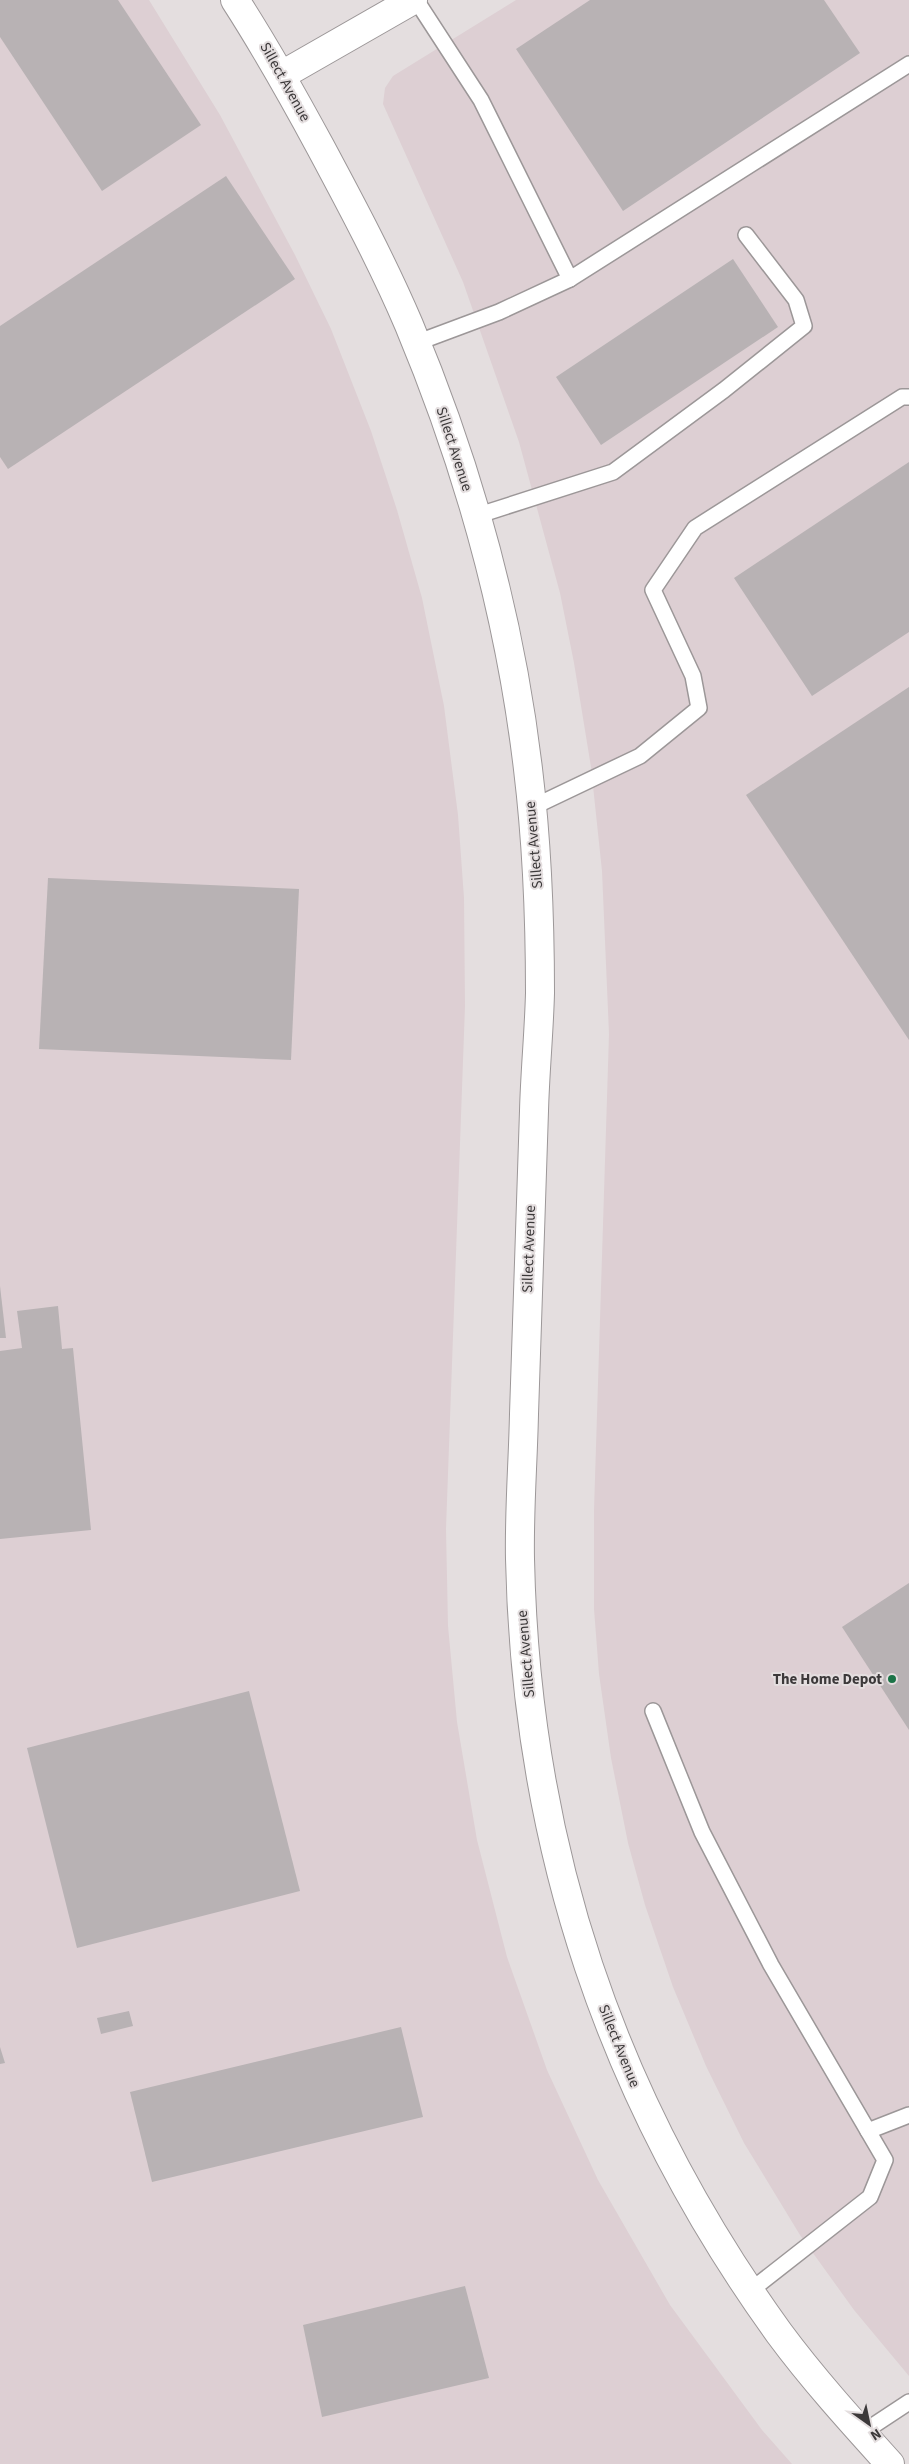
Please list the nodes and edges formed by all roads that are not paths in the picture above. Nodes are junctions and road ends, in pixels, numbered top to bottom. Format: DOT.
graph roads {
  1 [pos="235,0"];
  2 [pos="415,0"];
  3 [pos="909,64"];
  4 [pos="282,75"];
  5 [pos="746,235"];
  6 [pos="570,279"];
  7 [pos="416,344"];
  8 [pos="909,397"];
  9 [pos="476,516"];
  10 [pos="531,808"];
  11 [pos="653,1710"];
  12 [pos="909,2116"];
  13 [pos="868,2130"];
  14 [pos="750,2291"];
  15 [pos="909,2402"];
  16 [pos="862,2433"];
  17 [pos="890,2464"];
  1 -- 4 [label="street, Sillect Avenue"];
  2 -- 4 [label="street"];
  2 -- 6 [label="lane"];
  3 -- 6 [label="lane"];
  4 -- 7 [label="street, Sillect Avenue"];
  5 -- 9 [label="lane"];
  6 -- 7 [label="lane"];
  7 -- 9 [label="street, Sillect Avenue"];
  8 -- 10 [label="lane"];
  9 -- 10 [label="street, Sillect Avenue"];
  10 -- 14 [label="street, Sillect Avenue"];
  11 -- 13 [label="lane"];
  12 -- 13 [label="lane"];
  13 -- 14 [label="lane"];
  14 -- 16 [label="street, Sillect Avenue"];
  15 -- 16 [label="lane"];
  16 -- 17 [label="street, Sillect Avenue"];
}
